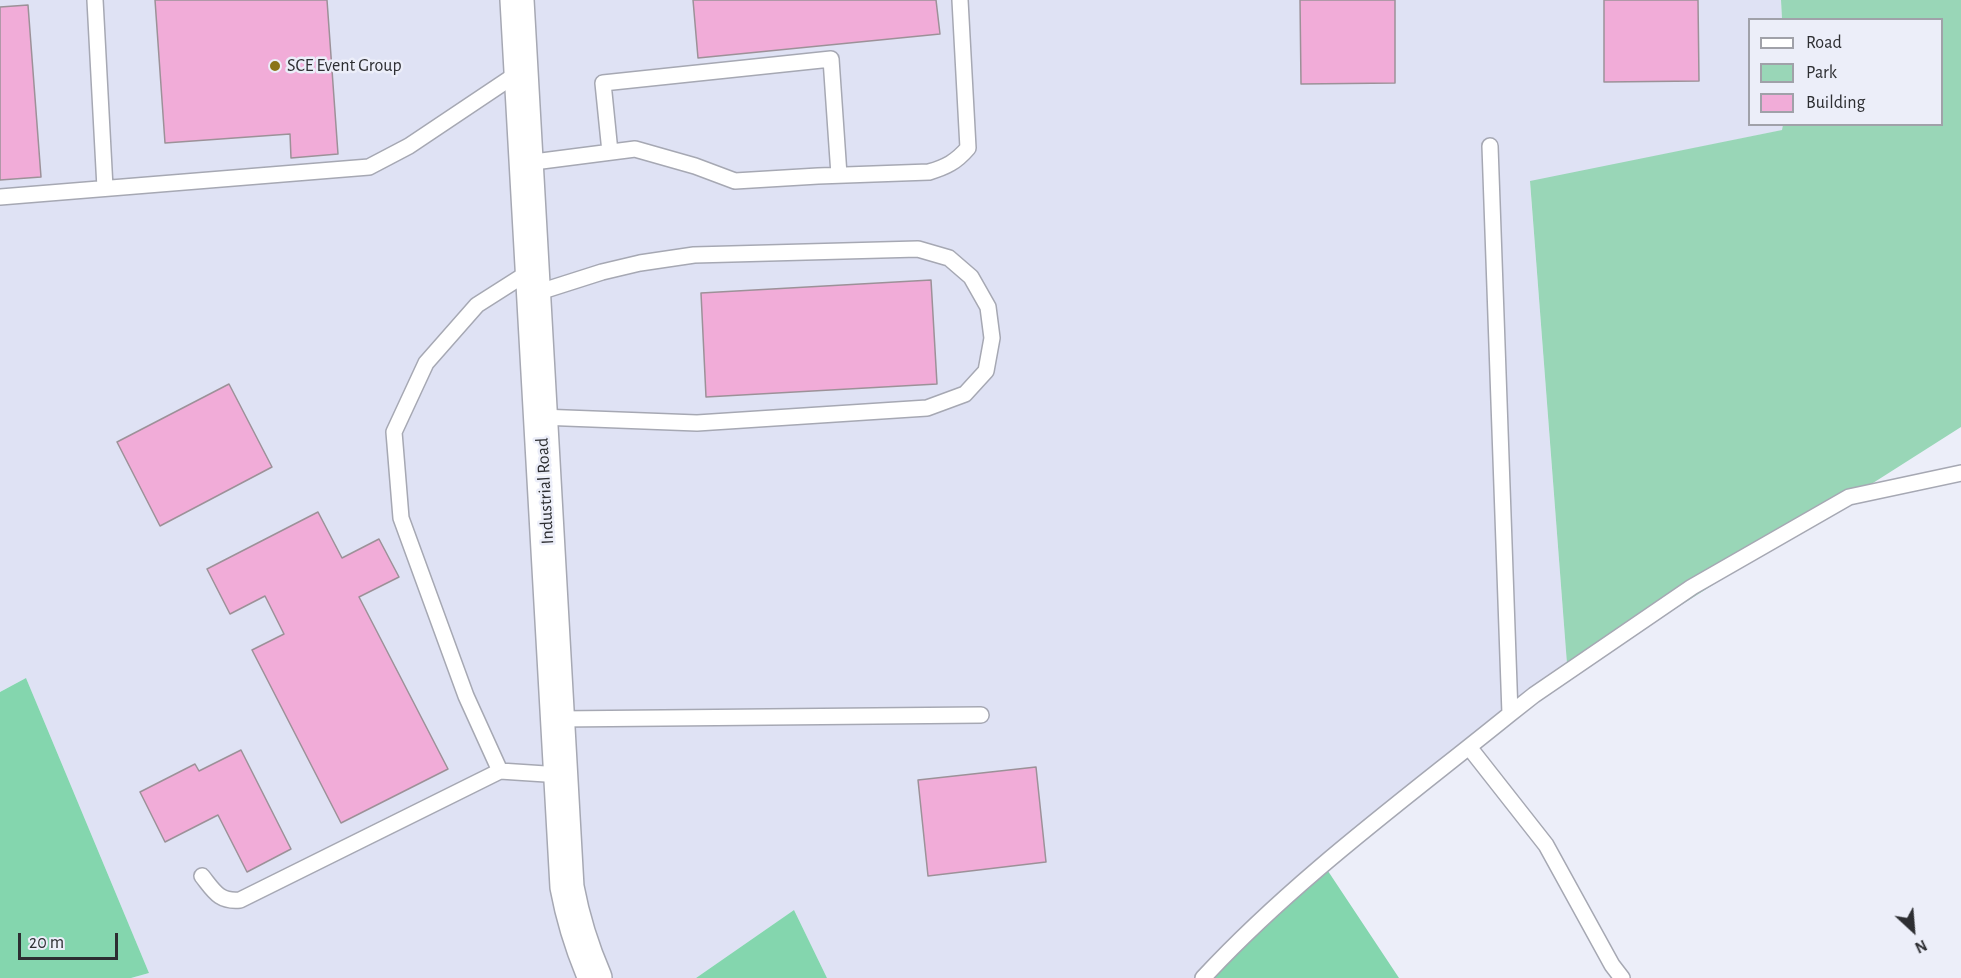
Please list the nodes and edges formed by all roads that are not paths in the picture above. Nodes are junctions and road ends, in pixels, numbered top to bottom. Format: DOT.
graph roads {
  1 [pos="95,0"];
  2 [pos="517,0"];
  3 [pos="960,0"];
  4 [pos="521,70"];
  5 [pos="1490,147"];
  6 [pos="610,152"];
  7 [pos="526,163"];
  8 [pos="838,175"];
  9 [pos="105,188"];
  10 [pos="0,197"];
  11 [pos="533,282"];
  12 [pos="540,417"];
  13 [pos="1961,473"];
  14 [pos="1510,714"];
  15 [pos="981,715"];
  16 [pos="557,719"];
  17 [pos="1469,747"];
  18 [pos="500,771"];
  19 [pos="561,776"];
  20 [pos="201,876"];
  21 [pos="596,978"];
  22 [pos="1203,978"];
  23 [pos="1622,978"];
  1 -- 9 [label="lane"];
  2 -- 4 [label="street, Industrial Road"];
  3 -- 8 [label="lane"];
  4 -- 7 [label="street, Industrial Road"];
  4 -- 9 [label="lane"];
  5 -- 14 [label="lane"];
  6 -- 7 [label="lane"];
  6 -- 8 [label="lane"];
  6 -- 8 [label="lane"];
  7 -- 11 [label="street, Industrial Road"];
  9 -- 10 [label="lane"];
  11 -- 12 [label="street, Industrial Road"];
  11 -- 12 [label="lane"];
  11 -- 18 [label="lane"];
  12 -- 16 [label="street, Industrial Road"];
  13 -- 14 [label="lane"];
  14 -- 17 [label="lane"];
  15 -- 16 [label="lane"];
  16 -- 19 [label="street, Industrial Road"];
  17 -- 22 [label="lane"];
  17 -- 23 [label="lane"];
  18 -- 19 [label="lane"];
  18 -- 20 [label="lane"];
  19 -- 21 [label="street, Industrial Road"];
}
